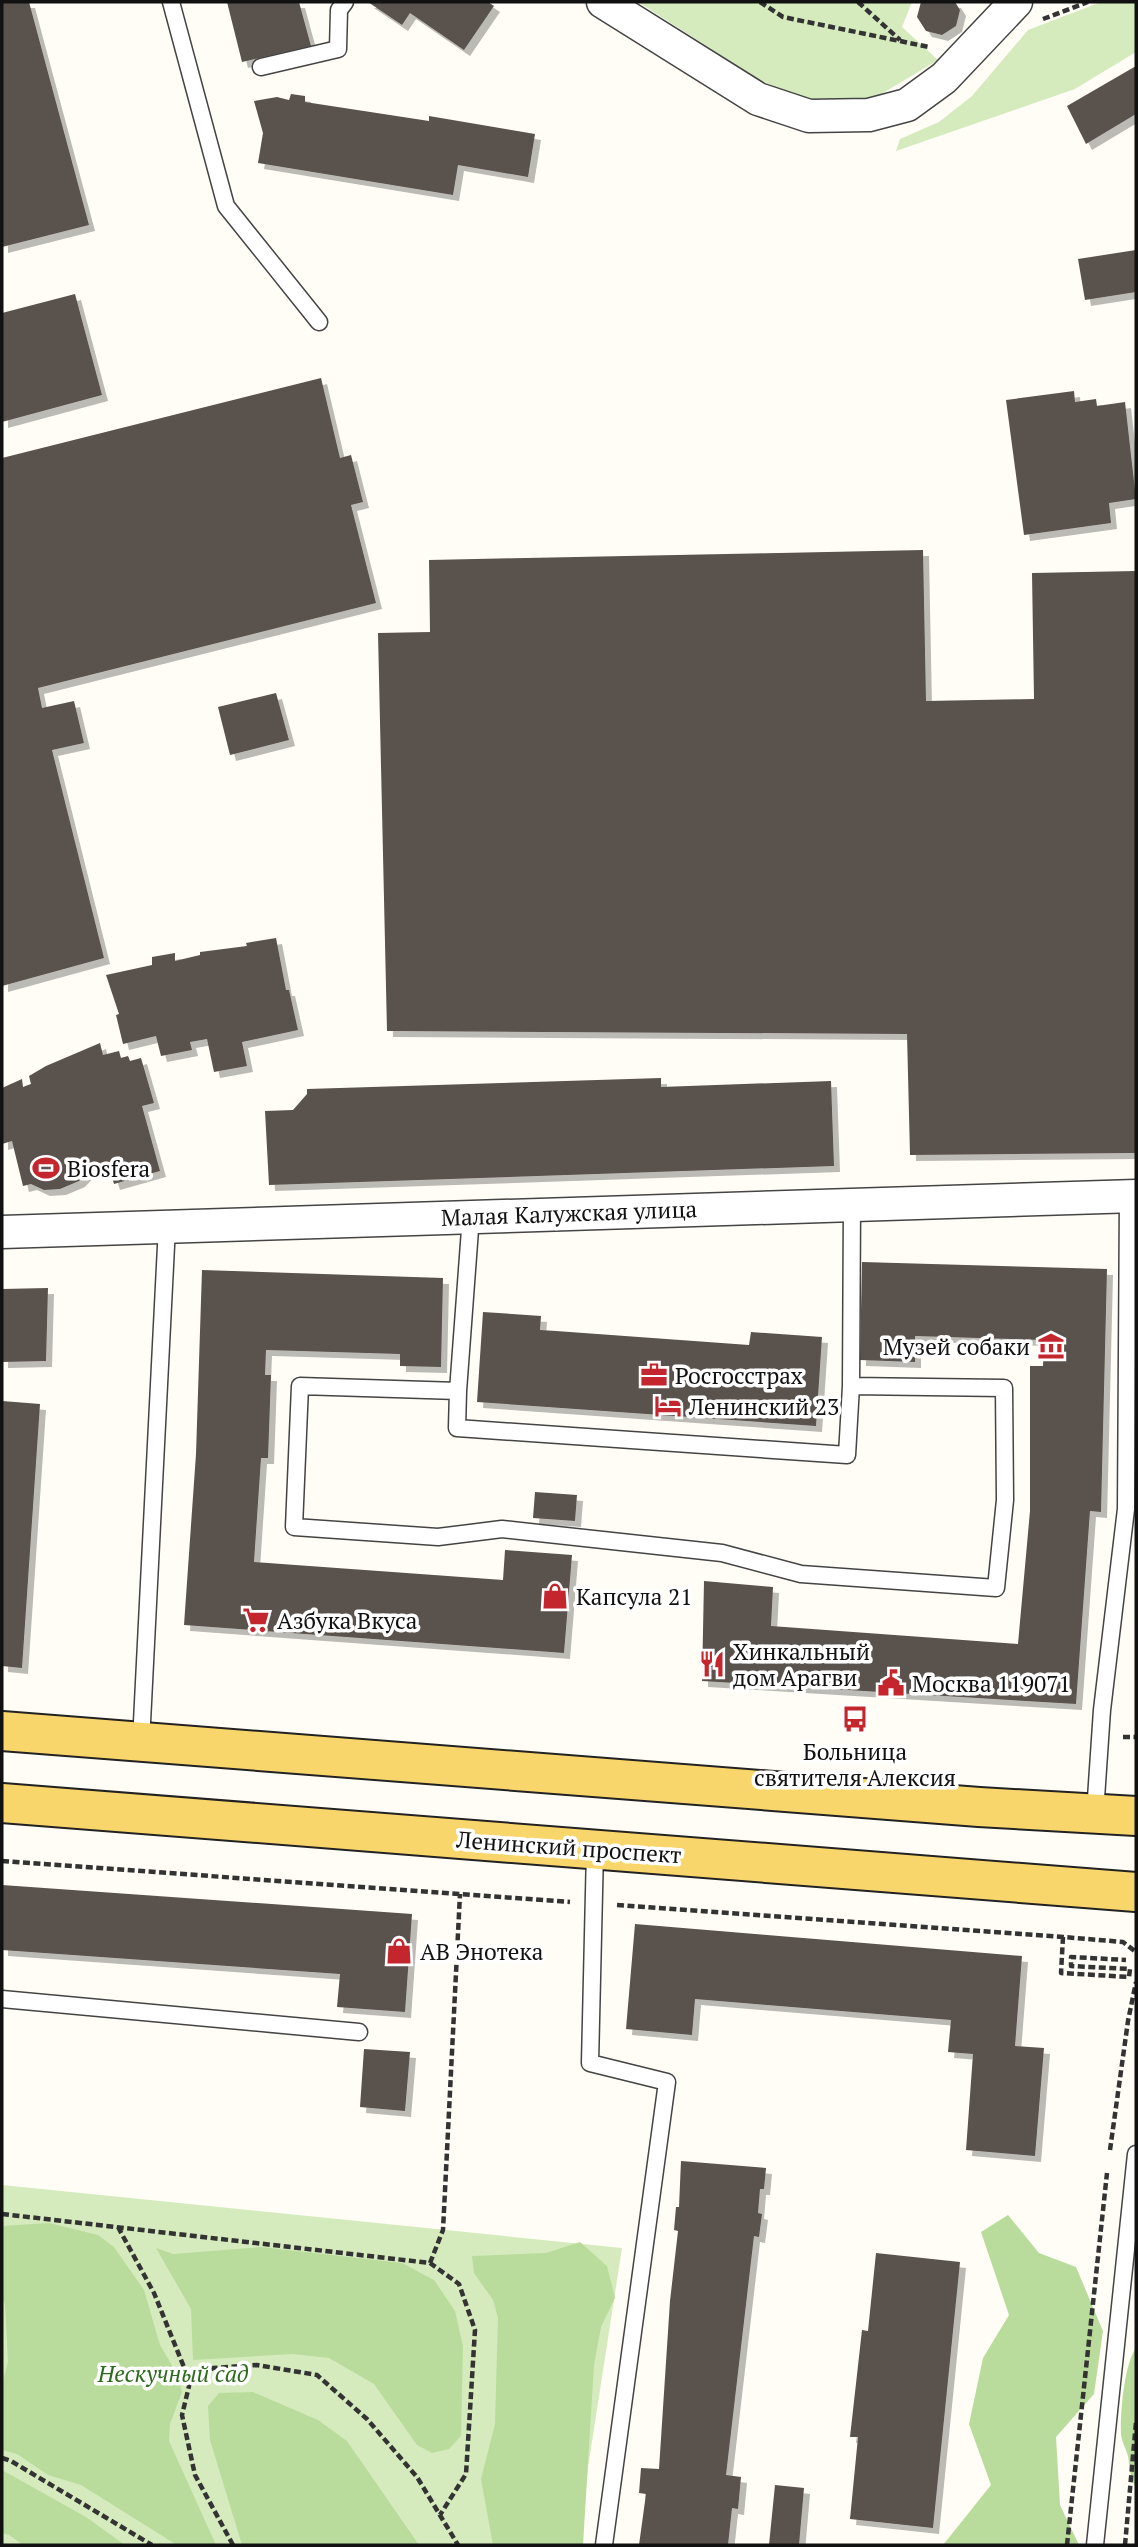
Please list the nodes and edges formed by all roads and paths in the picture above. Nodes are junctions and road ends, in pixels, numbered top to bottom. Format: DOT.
graph roads {
  1 [pos="171,2"];
  2 [pos="345,2"];
  3 [pos="603,2"];
  4 [pos="760,2"];
  5 [pos="858,2"];
  6 [pos="1088,2"];
  7 [pos="1027,11"];
  8 [pos="901,40"];
  9 [pos="939,44"];
  10 [pos="261,67"];
  11 [pos="319,322"];
  12 [pos="1132,1196"];
  13 [pos="852,1204"];
  14 [pos="471,1216"];
  15 [pos="167,1226"];
  16 [pos="2,1232"];
  17 [pos="851,1386"];
  18 [pos="458,1391"];
  19 [pos="2,1731"];
  20 [pos="141,1742"];
  21 [pos="2,1803"];
  22 [pos="1095,1814"];
  23 [pos="1136,1816"];
  24 [pos="595,1849"];
  25 [pos="2,1861"];
  26 [pos="1136,1892"];
  27 [pos="460,1894"];
  28 [pos="593,1903"];
  29 [pos="1063,1937"];
  30 [pos="1136,1952"];
  31 [pos="1126,1960"];
  32 [pos="2,1999"];
  33 [pos="359,2032"];
  34 [pos="1136,2162"];
  35 [pos="2,2214"];
  36 [pos="118,2227"];
  37 [pos="1131,2254"];
  38 [pos="430,2263"];
  39 [pos="190,2382"];
  40 [pos="1136,2421"];
  41 [pos="2,2458"];
  42 [pos="440,2515"];
  43 [pos="152,2545"];
  44 [pos="233,2545"];
  45 [pos="458,2545"];
  46 [pos="604,2545"];
  47 [pos="1095,2545"];
  48 [pos="1125,2545"];
  1 -- 11 [label="lane"];
  2 -- 10 [label="lane"];
  3 -- 7 [label="street"];
  4 -- 8 [label="path"];
  5 -- 8 [label="path"];
  6 -- 7 [label="path"];
  8 -- 9 [label="path"];
  12 -- 13 [label="street, Малая Калужская улица"];
  12 -- 22 [label="lane"];
  13 -- 14 [label="street, Малая Калужская улица"];
  13 -- 17 [label="lane"];
  14 -- 15 [label="street, Малая Калужская улица"];
  14 -- 18 [label="lane"];
  15 -- 16 [label="street, Малая Калужская улица"];
  15 -- 20 [label="lane"];
  17 -- 18 [label="lane"];
  17 -- 18 [label="lane"];
  19 -- 20 [label="main road"];
  20 -- 22 [label="main road"];
  21 -- 24 [label="main road, Ленинский проспект"];
  22 -- 23 [label="main road"];
  24 -- 26 [label="main road, Ленинский проспект"];
  24 -- 28 [label="lane"];
  25 -- 27 [label="path"];
  27 -- 28 [label="path"];
  27 -- 38 [label="path"];
  28 -- 29 [label="path"];
  28 -- 46 [label="lane"];
  29 -- 30 [label="path"];
  29 -- 31 [label="path"];
  32 -- 33 [label="lane"];
  34 -- 37 [label="lane"];
  35 -- 36 [label="path"];
  36 -- 38 [label="path"];
  36 -- 39 [label="path"];
  37 -- 47 [label="lane"];
  38 -- 42 [label="path"];
  39 -- 42 [label="path"];
  39 -- 44 [label="path"];
  40 -- 48 [label="path"];
  41 -- 43 [label="path"];
  42 -- 45 [label="path"];
}
